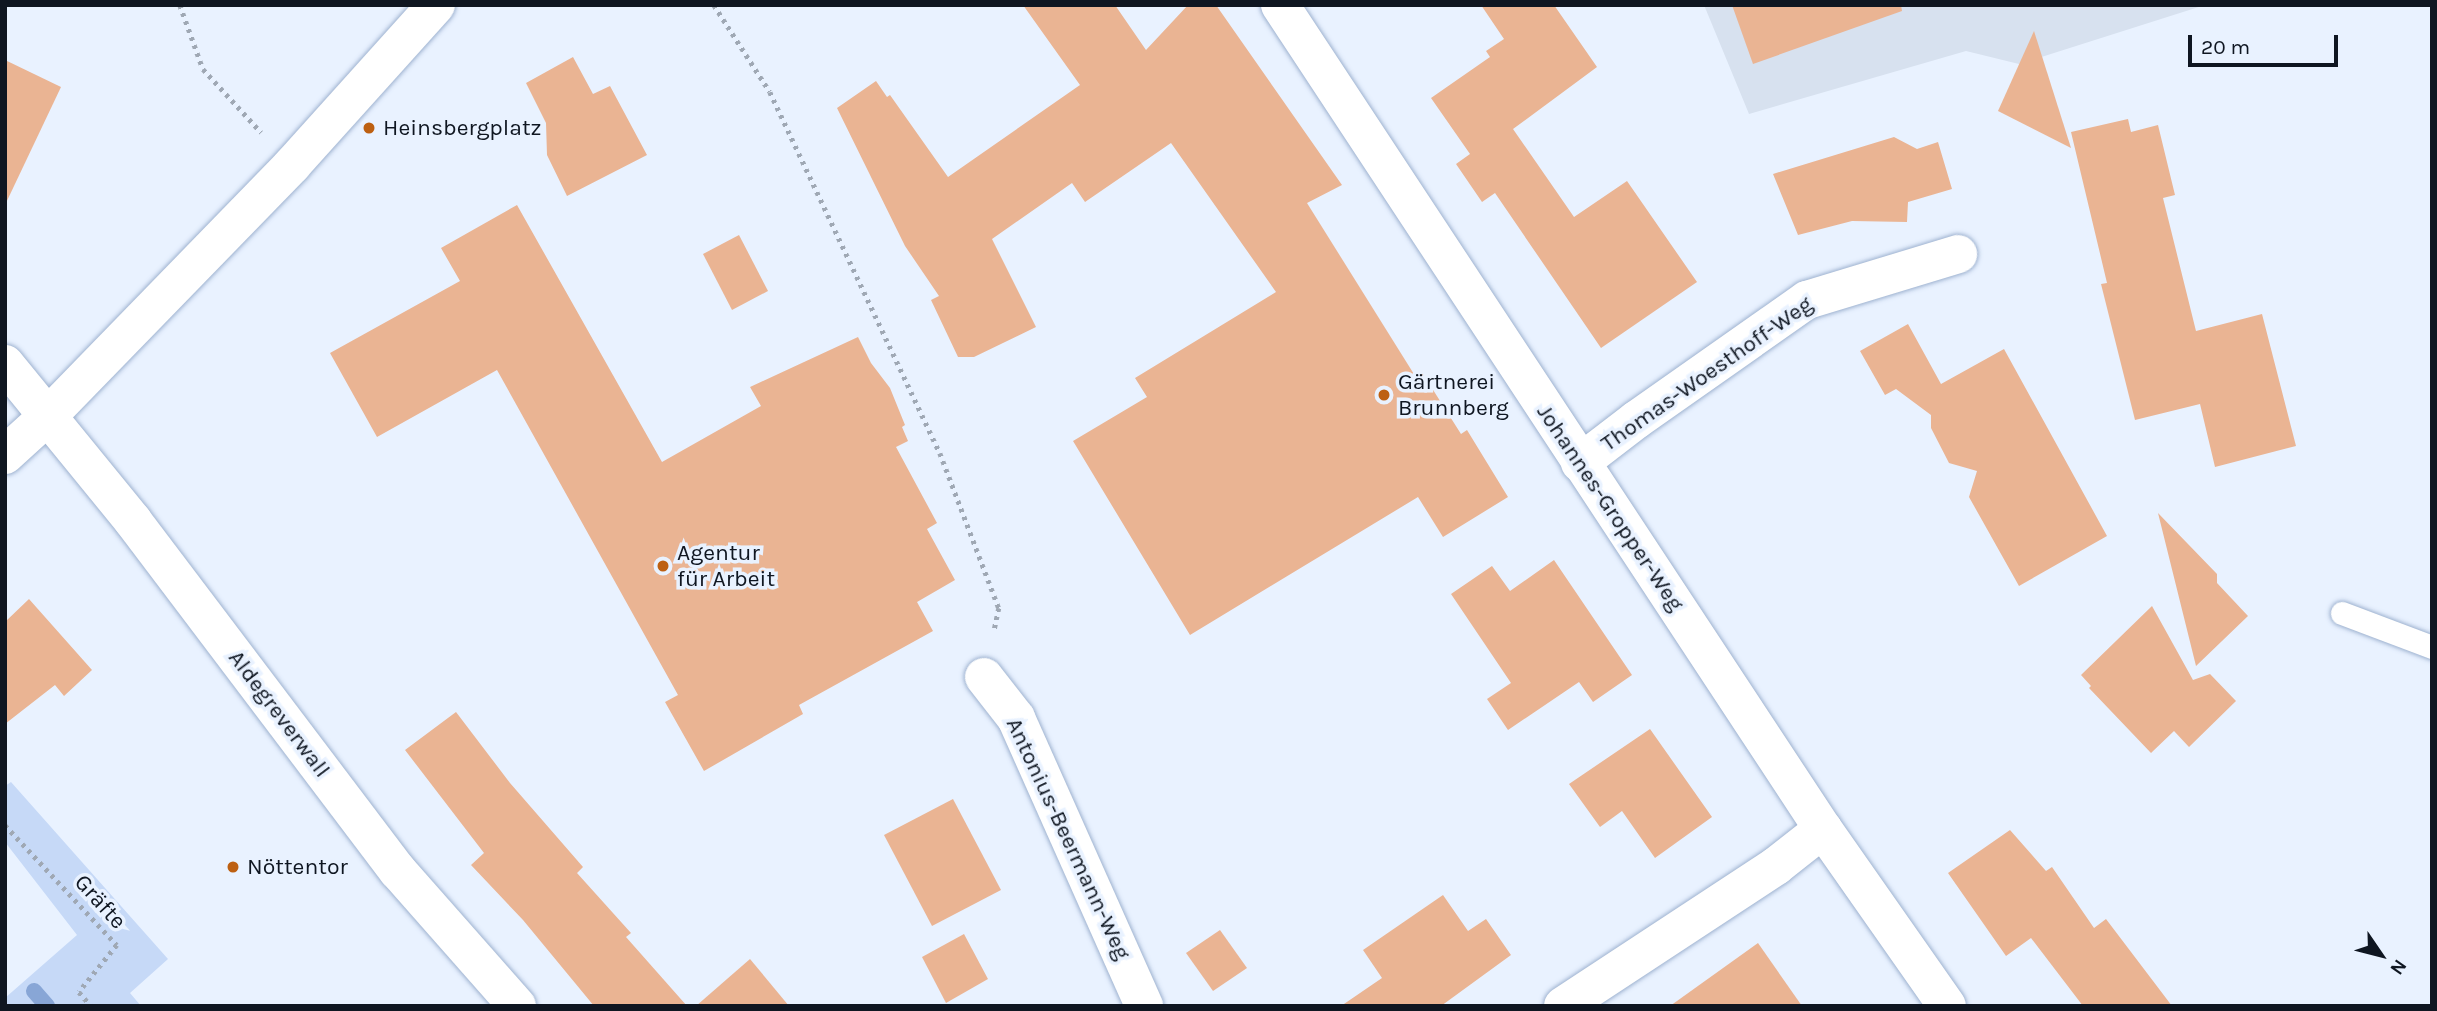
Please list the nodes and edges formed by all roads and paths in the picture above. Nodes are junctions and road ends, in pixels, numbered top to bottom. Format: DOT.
graph roads {
  1 [pos="180,5"];
  2 [pos="436,5"];
  3 [pos="714,5"];
  4 [pos="1280,5"];
  5 [pos="292,165"];
  6 [pos="1958,254"];
  7 [pos="5,364"];
  8 [pos="49,415"];
  9 [pos="5,455"];
  10 [pos="1580,463"];
  11 [pos="2342,612"];
  12 [pos="2432,647"];
  13 [pos="984,677"];
  14 [pos="5,825"];
  15 [pos="1824,829"];
  16 [pos="91,1006"];
  17 [pos="517,1006"];
  18 [pos="1144,1006"];
  19 [pos="1563,1006"];
  20 [pos="1947,1006"];
  1 -- 5 [label="path"];
  2 -- 5 [label="street"];
  3 -- 13 [label="path"];
  4 -- 10 [label="street, Johannes-Gropper-Weg"];
  5 -- 8 [label="street"];
  6 -- 10 [label="street, Thomas-Woesthoff-Weg"];
  7 -- 8 [label="street, Aldegreverwall"];
  8 -- 9 [label="street"];
  8 -- 17 [label="street, Aldegreverwall"];
  10 -- 15 [label="street, Johannes-Gropper-Weg"];
  11 -- 12 [label="lane"];
  13 -- 18 [label="street, Antonius-Beermann-Weg"];
  14 -- 16 [label="path, Gräfte"];
  15 -- 19 [label="street"];
  15 -- 20 [label="street, Johannes-Gropper-Weg"];
}
